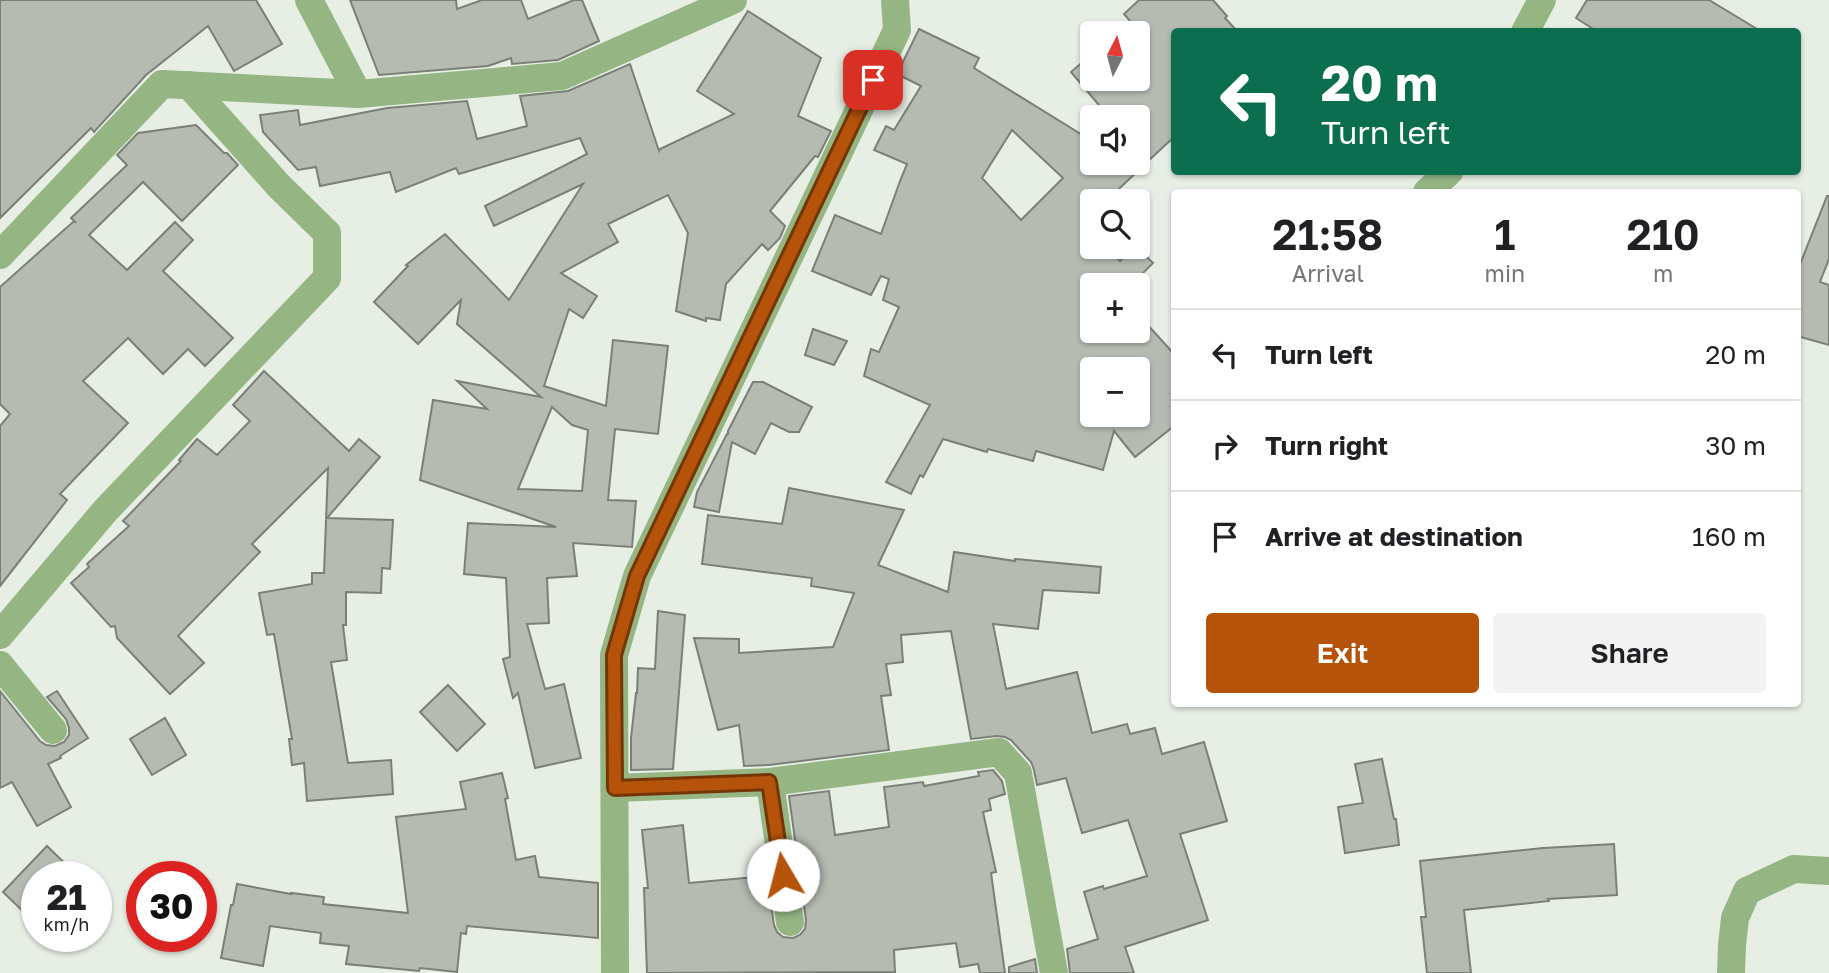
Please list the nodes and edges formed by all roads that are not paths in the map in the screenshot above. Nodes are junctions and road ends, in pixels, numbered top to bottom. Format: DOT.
graph roads {
  1 [pos="309,0"];
  2 [pos="733,0"];
  3 [pos="895,0"];
  4 [pos="1542,0"];
  5 [pos="1527,28"];
  6 [pos="189,85"];
  7 [pos="358,94"];
  8 [pos="1446,175"];
  9 [pos="1430,189"];
  10 [pos="0,255"];
  11 [pos="0,635"];
  12 [pos="0,665"];
  13 [pos="53,730"];
  14 [pos="769,782"];
  15 [pos="615,788"];
  16 [pos="1829,871"];
  17 [pos="790,922"];
  18 [pos="615,973"];
  19 [pos="1054,973"];
  20 [pos="1731,973"];
  1 -- 7 [label="street"];
  2 -- 7 [label="street"];
  3 -- 15 [label="street"];
  4 -- 5 [label="street"];
  6 -- 7 [label="street"];
  6 -- 10 [label="street"];
  6 -- 11 [label="street"];
  8 -- 9 [label="street"];
  12 -- 13 [label="street"];
  14 -- 15 [label="street"];
  14 -- 17 [label="street"];
  14 -- 19 [label="street"];
  15 -- 18 [label="street"];
  16 -- 20 [label="street"];
}
